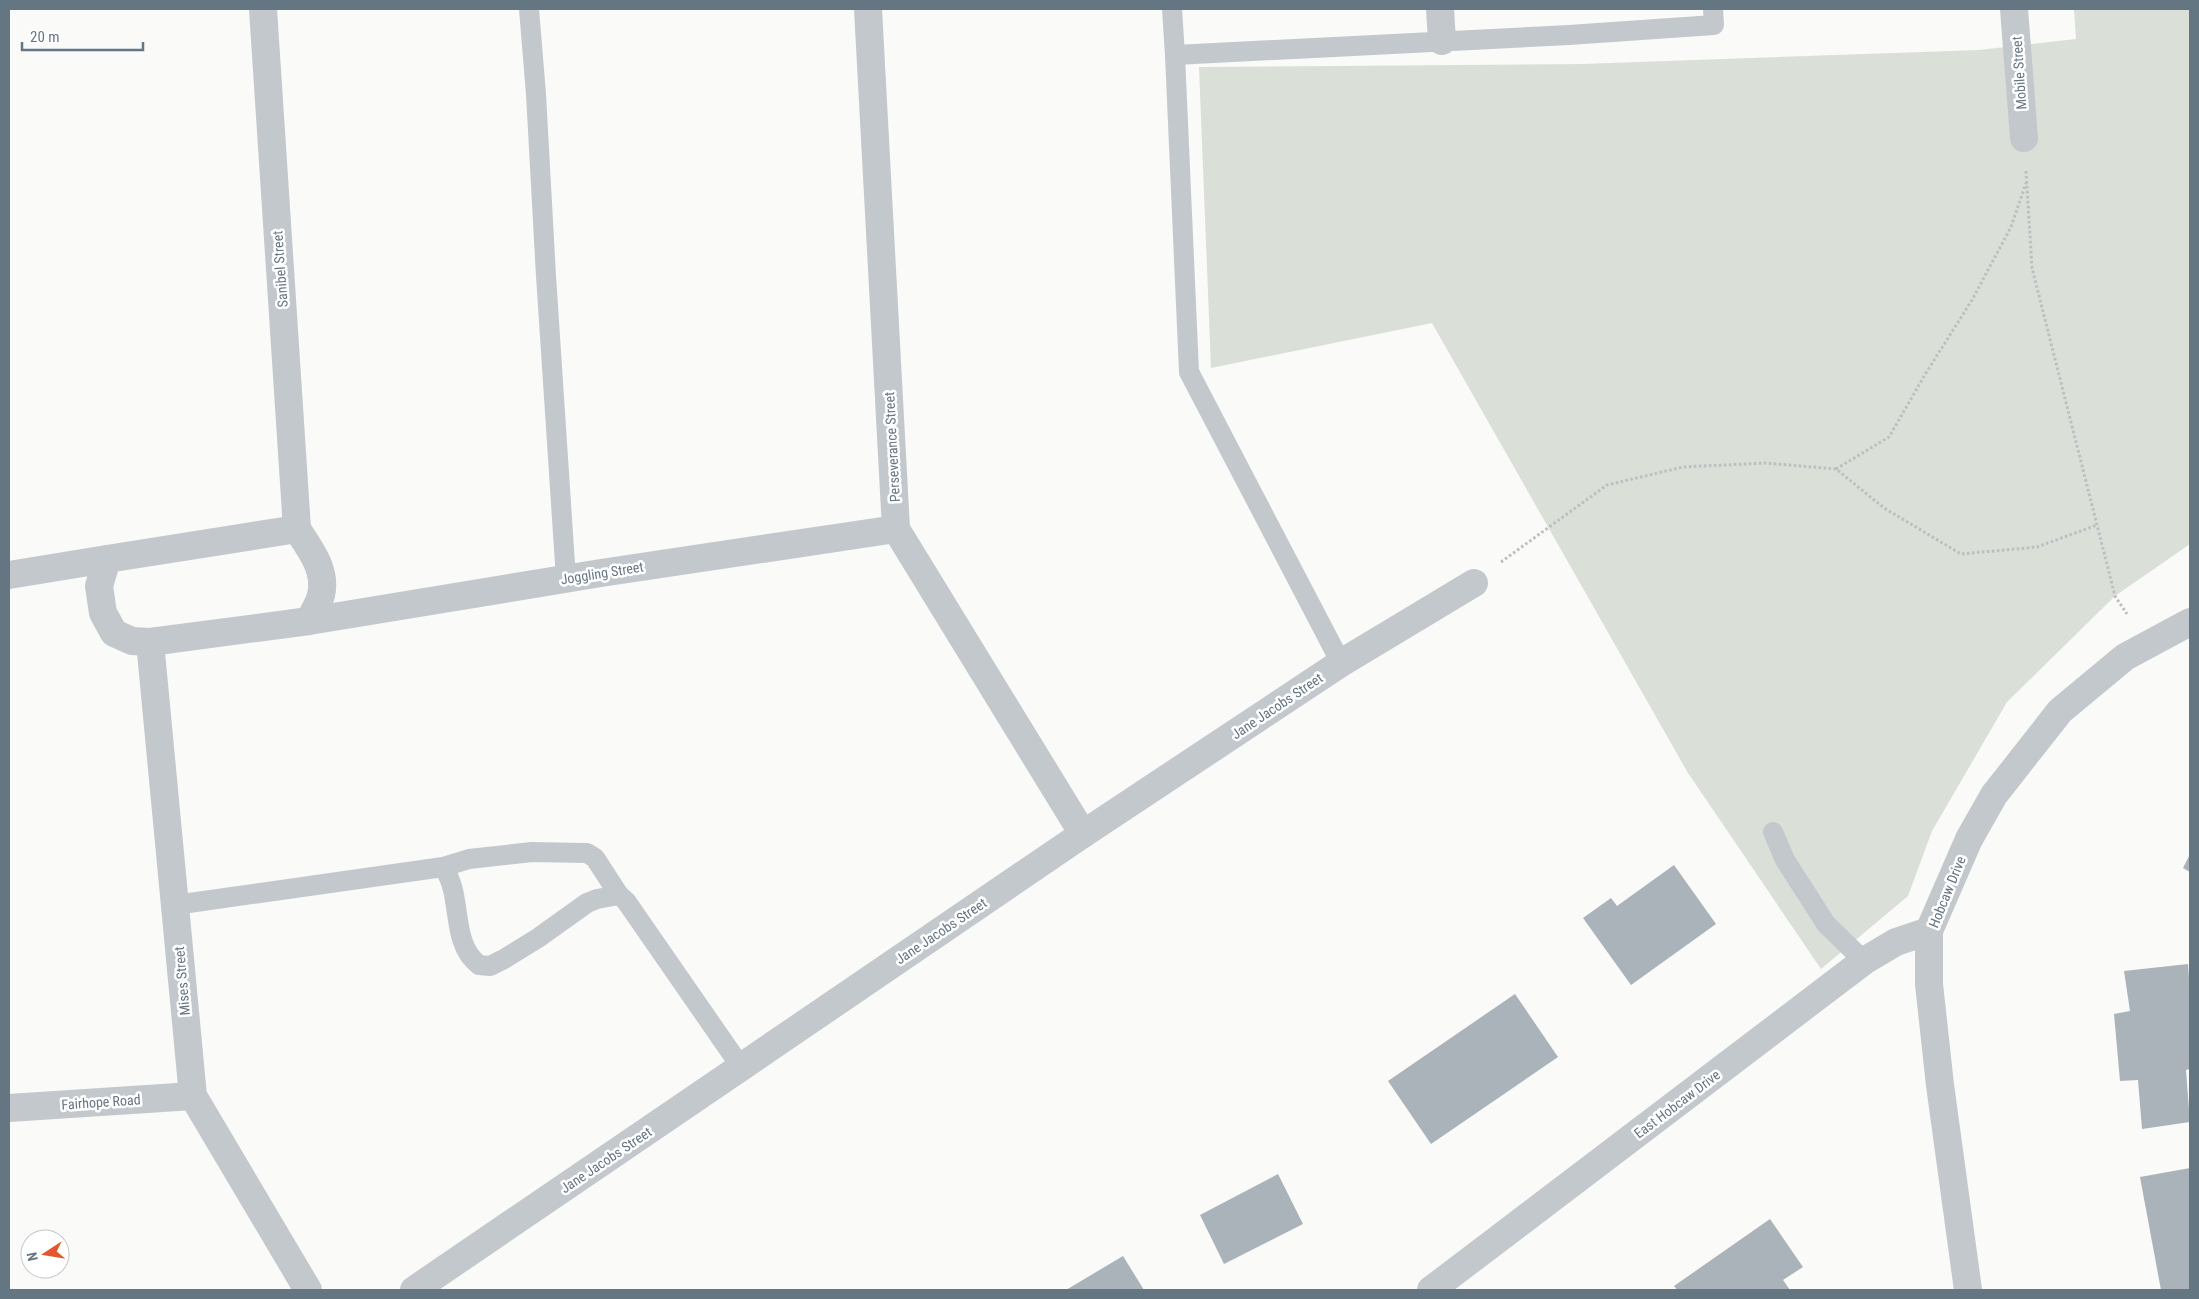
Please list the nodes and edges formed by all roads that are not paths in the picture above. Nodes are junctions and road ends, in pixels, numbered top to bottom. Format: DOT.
graph roads {
  1 [pos="263,9"];
  2 [pos="529,9"];
  3 [pos="868,9"];
  4 [pos="1172,9"];
  5 [pos="1440,9"];
  6 [pos="1713,9"];
  7 [pos="2014,9"];
  8 [pos="1442,41"];
  9 [pos="1175,55"];
  10 [pos="2024,138"];
  11 [pos="297,529"];
  12 [pos="896,529"];
  13 [pos="107,559"];
  14 [pos="9,575"];
  15 [pos="566,579"];
  16 [pos="1474,583"];
  17 [pos="309,621"];
  18 [pos="2190,622"];
  19 [pos="150,642"];
  20 [pos="1340,663"];
  21 [pos="1773,832"];
  22 [pos="1084,834"];
  23 [pos="444,868"];
  24 [pos="619,895"];
  25 [pos="175,905"];
  26 [pos="1930,931"];
  27 [pos="1864,961"];
  28 [pos="741,1068"];
  29 [pos="193,1096"];
  30 [pos="9,1108"];
  31 [pos="308,1290"];
  32 [pos="414,1290"];
  33 [pos="1431,1290"];
  34 [pos="1968,1290"];
  1 -- 11 [label="street, Sanibel Street"];
  2 -- 15 [label="lane"];
  3 -- 12 [label="street, Perseverance Street"];
  4 -- 9 [label="lane"];
  5 -- 8 [label="street"];
  6 -- 8 [label="lane"];
  7 -- 10 [label="street, Mobile Street"];
  8 -- 9 [label="lane"];
  9 -- 20 [label="lane"];
  11 -- 13 [label="street"];
  11 -- 17 [label="street"];
  12 -- 15 [label="street, Joggling Street"];
  12 -- 22 [label="street, Perseverance Street"];
  13 -- 14 [label="street"];
  13 -- 19 [label="street, Joggling Street"];
  15 -- 17 [label="street, Joggling Street"];
  16 -- 20 [label="street, Jane Jacobs Street"];
  17 -- 19 [label="street, Joggling Street"];
  18 -- 26 [label="street, Hobcaw Drive"];
  19 -- 25 [label="street, Mises Street"];
  20 -- 22 [label="street, Jane Jacobs Street"];
  21 -- 27 [label="lane"];
  22 -- 28 [label="street, Jane Jacobs Street"];
  23 -- 24 [label="lane"];
  23 -- 24 [label="lane"];
  23 -- 25 [label="lane"];
  24 -- 28 [label="lane"];
  25 -- 29 [label="street, Mises Street"];
  26 -- 27 [label="street, East Hobcaw Drive"];
  26 -- 34 [label="street, Hobcaw Drive"];
  27 -- 33 [label="street, East Hobcaw Drive"];
  28 -- 32 [label="street, Jane Jacobs Street"];
  29 -- 30 [label="street, Fairhope Road"];
  29 -- 31 [label="street, Mises Street"];
}
